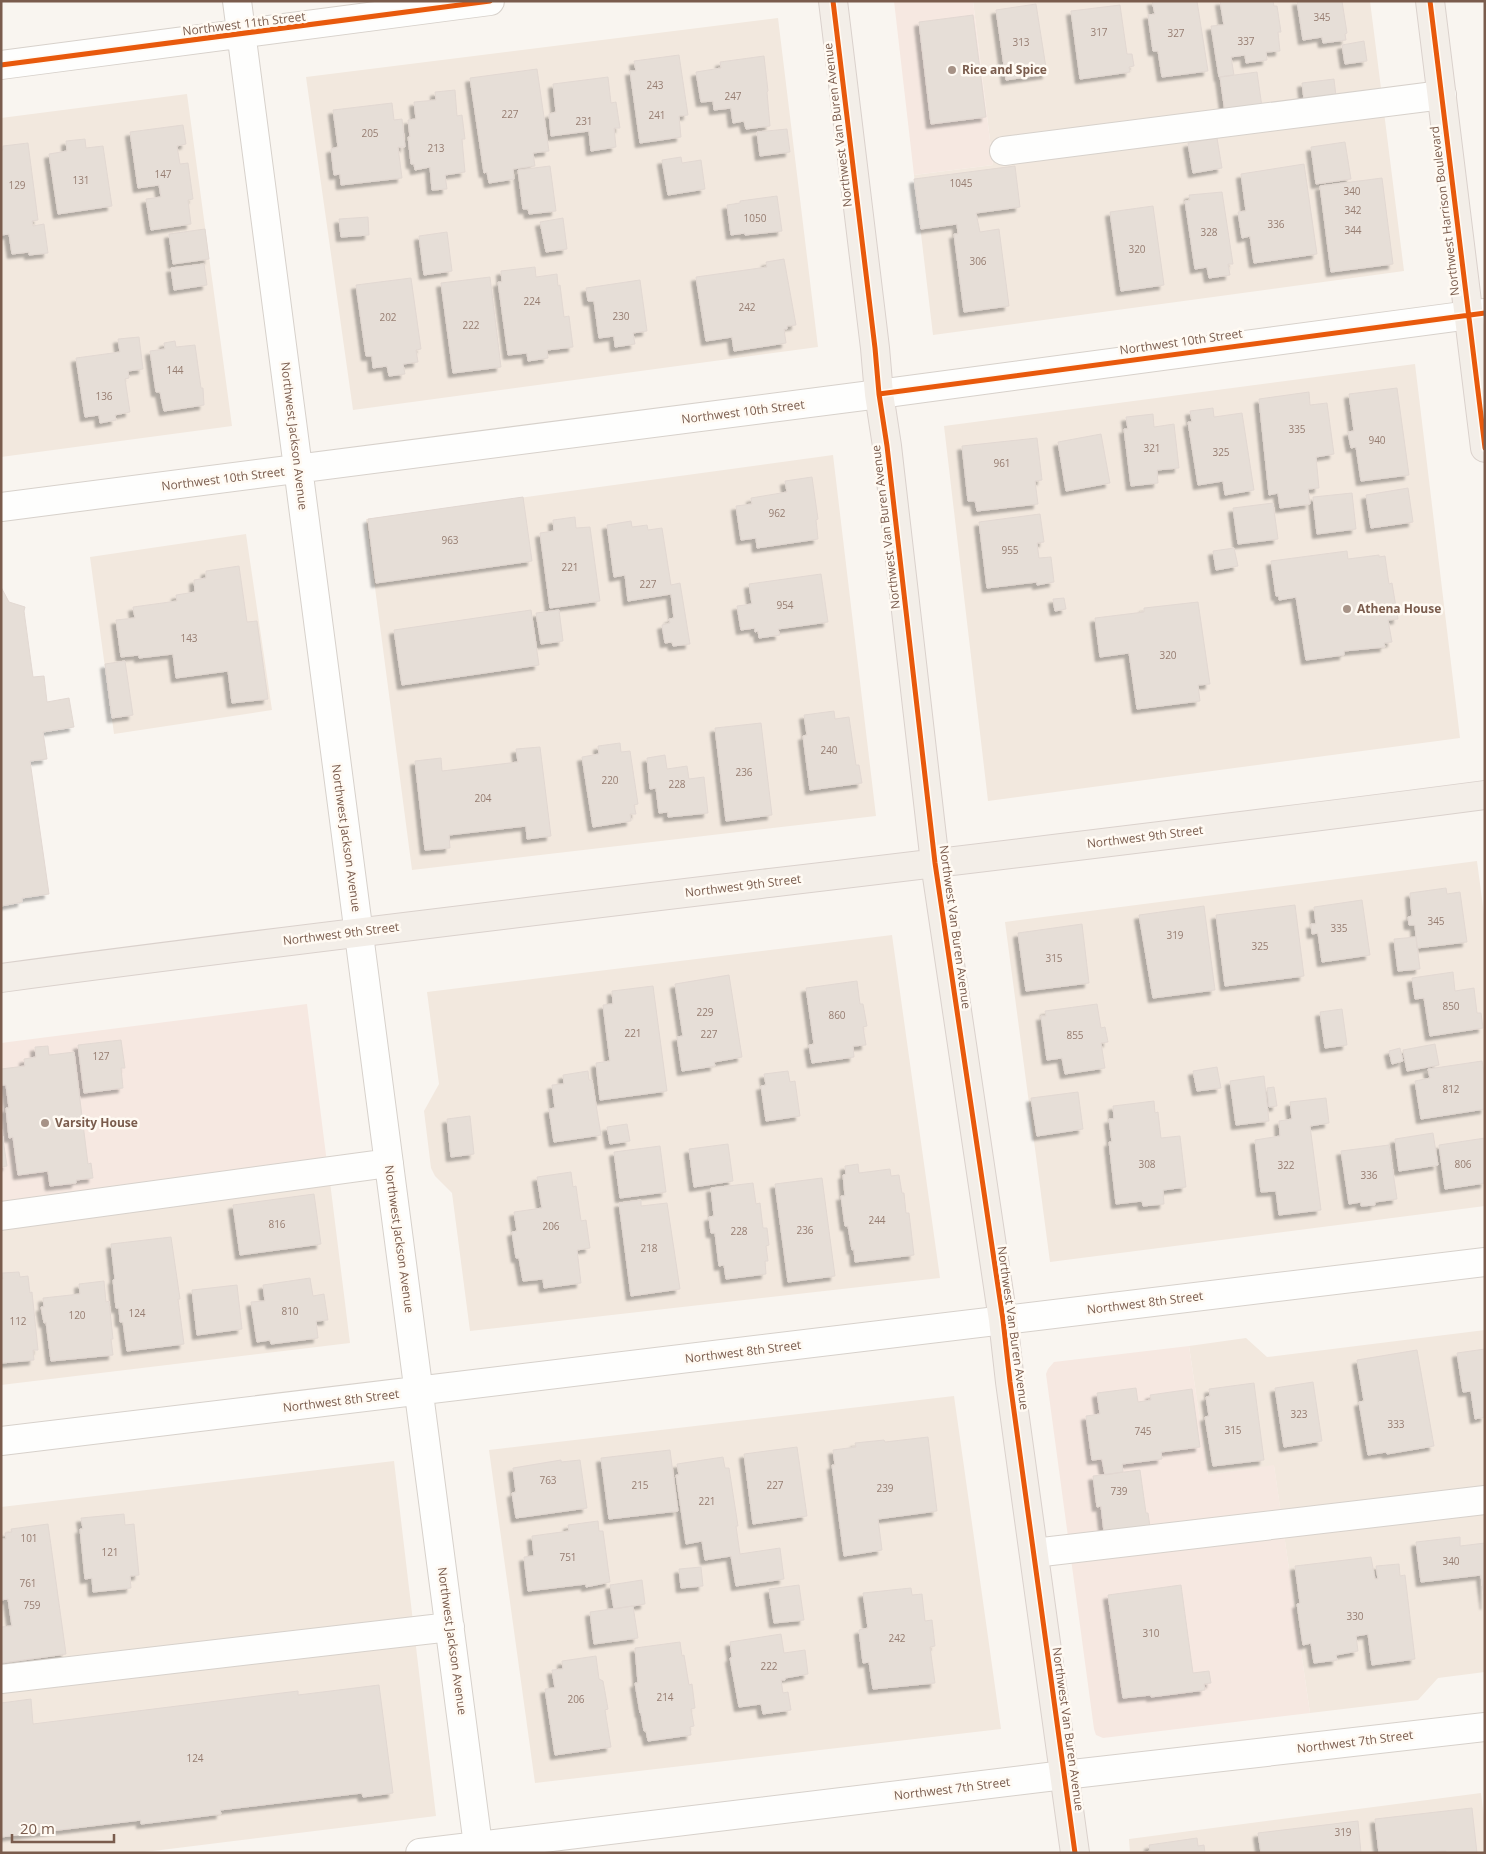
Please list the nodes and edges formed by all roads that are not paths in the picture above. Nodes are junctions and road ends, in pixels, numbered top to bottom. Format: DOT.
graph roads {
  1 [pos="237,1"];
  2 [pos="490,1"];
  3 [pos="833,1"];
  4 [pos="1430,1"];
  5 [pos="241,34"];
  6 [pos="1,65"];
  7 [pos="1442,95"];
  8 [pos="1004,151"];
  9 [pos="1476,314"];
  10 [pos="879,394"];
  11 [pos="1485,448"];
  12 [pos="298,469"];
  13 [pos="1,507"];
  14 [pos="1485,795"];
  15 [pos="935,863"];
  16 [pos="359,931"];
  17 [pos="1,978"];
  18 [pos="389,1163"];
  19 [pos="1,1216"];
  20 [pos="1485,1262"];
  21 [pos="1003,1320"];
  22 [pos="419,1392"];
  23 [pos="1,1441"];
  24 [pos="1485,1500"];
  25 [pos="1034,1553"];
  26 [pos="450,1627"];
  27 [pos="1,1679"];
  28 [pos="1485,1727"];
  29 [pos="1064,1775"];
  30 [pos="479,1849"];
  31 [pos="420,1853"];
  32 [pos="1075,1853"];
  1 -- 5 [label="street, Northwest Jackson Avenue"];
  2 -- 5 [label="street, Northwest 11th Street"];
  3 -- 10 [label="main road, Northwest Van Buren Avenue"];
  4 -- 7 [label="main road, Northwest Harrison Boulevard"];
  5 -- 6 [label="street, Northwest 11th Street"];
  5 -- 12 [label="street, Northwest Jackson Avenue"];
  7 -- 8 [label="street"];
  7 -- 9 [label="main road, Northwest Harrison Boulevard"];
  9 -- 10 [label="street, Northwest 10th Street"];
  9 -- 11 [label="main road, Northwest Harrison Boulevard"];
  10 -- 12 [label="street, Northwest 10th Street"];
  10 -- 15 [label="main road, Northwest Van Buren Avenue"];
  12 -- 13 [label="street, Northwest 10th Street"];
  12 -- 16 [label="street, Northwest Jackson Avenue"];
  14 -- 15 [label="main road, Northwest 9th Street"];
  15 -- 16 [label="main road, Northwest 9th Street"];
  15 -- 21 [label="main road, Northwest Van Buren Avenue"];
  16 -- 17 [label="main road, Northwest 9th Street"];
  16 -- 18 [label="street, Northwest Jackson Avenue"];
  18 -- 19 [label="street"];
  18 -- 22 [label="street, Northwest Jackson Avenue"];
  20 -- 21 [label="street, Northwest 8th Street"];
  21 -- 22 [label="street, Northwest 8th Street"];
  21 -- 25 [label="main road, Northwest Van Buren Avenue"];
  22 -- 23 [label="street, Northwest 8th Street"];
  22 -- 26 [label="street, Northwest Jackson Avenue"];
  24 -- 25 [label="street"];
  25 -- 29 [label="main road, Northwest Van Buren Avenue"];
  26 -- 27 [label="street"];
  26 -- 30 [label="street, Northwest Jackson Avenue"];
  28 -- 29 [label="street, Northwest 7th Street"];
  29 -- 30 [label="street, Northwest 7th Street"];
  29 -- 32 [label="main road, Northwest Van Buren Avenue"];
  30 -- 31 [label="street, Northwest 7th Street"];
}
